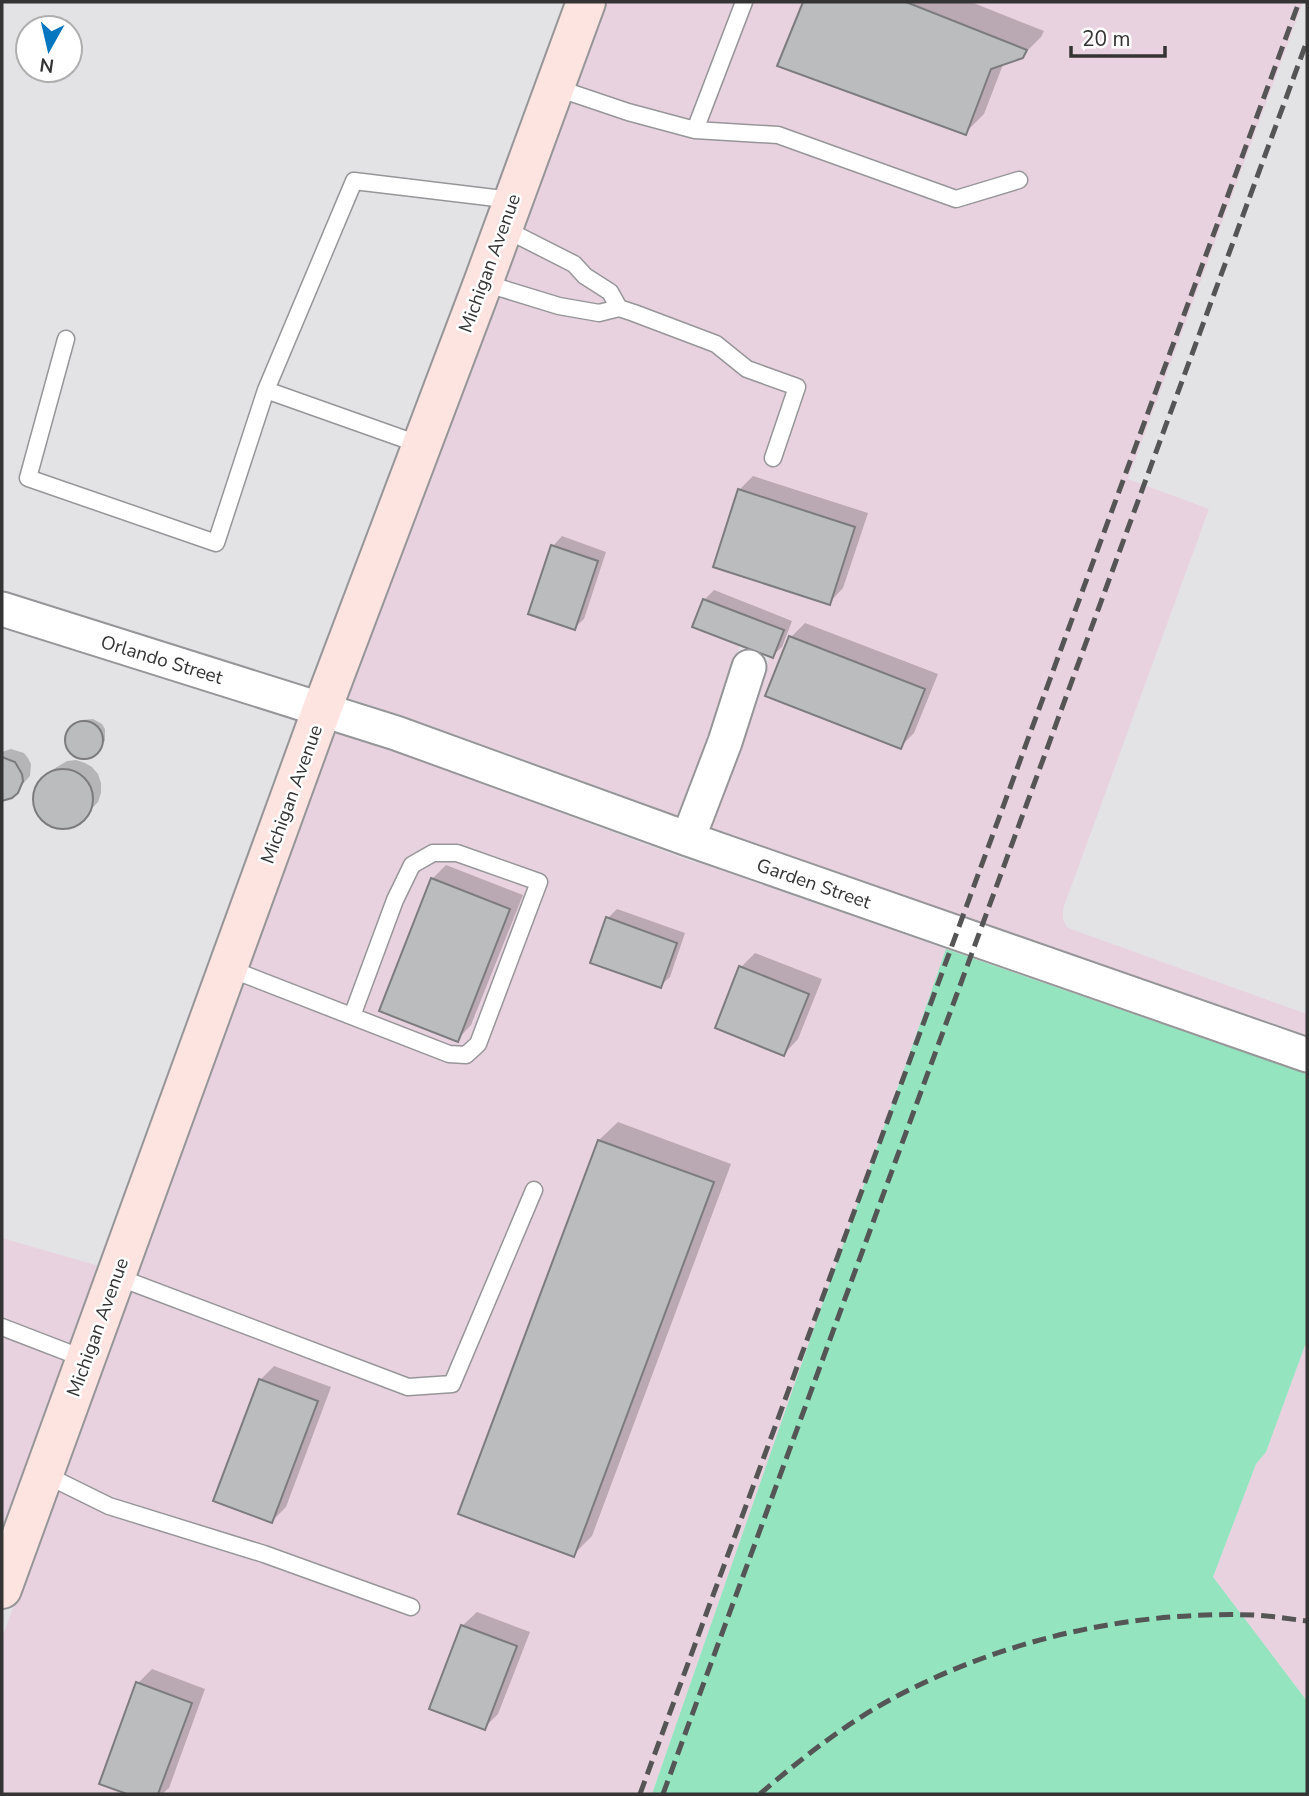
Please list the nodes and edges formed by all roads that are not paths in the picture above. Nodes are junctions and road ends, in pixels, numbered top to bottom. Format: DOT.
graph roads {
  1 [pos="586,2"];
  2 [pos="744,2"];
  3 [pos="554,88"];
  4 [pos="695,130"];
  5 [pos="1018,180"];
  6 [pos="507,214"];
  7 [pos="483,283"];
  8 [pos="619,308"];
  9 [pos="66,340"];
  10 [pos="266,390"];
  11 [pos="421,445"];
  12 [pos="774,458"];
  13 [pos="2,609"];
  14 [pos="749,667"];
  15 [pos="322,709"];
  16 [pos="688,839"];
  17 [pos="228,968"];
  18 [pos="352,1016"];
  19 [pos="1307,1055"];
  20 [pos="534,1190"];
  21 [pos="115,1276"];
  22 [pos="2,1327"];
  23 [pos="85,1359"];
  24 [pos="44,1474"];
  25 [pos="2,1589"];
  26 [pos="411,1607"];
  1 -- 3 [label="main road, Michigan Avenue"];
  2 -- 4 [label="lane"];
  3 -- 4 [label="lane"];
  3 -- 6 [label="main road, Michigan Avenue"];
  4 -- 5 [label="lane"];
  6 -- 7 [label="main road, Michigan Avenue"];
  6 -- 8 [label="lane"];
  6 -- 10 [label="lane"];
  7 -- 8 [label="lane"];
  7 -- 11 [label="main road, Michigan Avenue"];
  8 -- 12 [label="lane"];
  9 -- 10 [label="lane"];
  10 -- 11 [label="lane"];
  11 -- 15 [label="main road, Michigan Avenue"];
  13 -- 15 [label="street, Orlando Street"];
  14 -- 16 [label="street"];
  15 -- 16 [label="street, Garden Street"];
  15 -- 17 [label="main road, Michigan Avenue"];
  16 -- 19 [label="street, Garden Street"];
  17 -- 18 [label="lane"];
  17 -- 21 [label="main road, Michigan Avenue"];
  18 -- 18 [label="lane"];
  20 -- 21 [label="lane"];
  21 -- 23 [label="main road, Michigan Avenue"];
  22 -- 23 [label="lane"];
  23 -- 24 [label="main road, Michigan Avenue"];
  24 -- 25 [label="main road, Michigan Avenue"];
  24 -- 26 [label="lane"];
}
